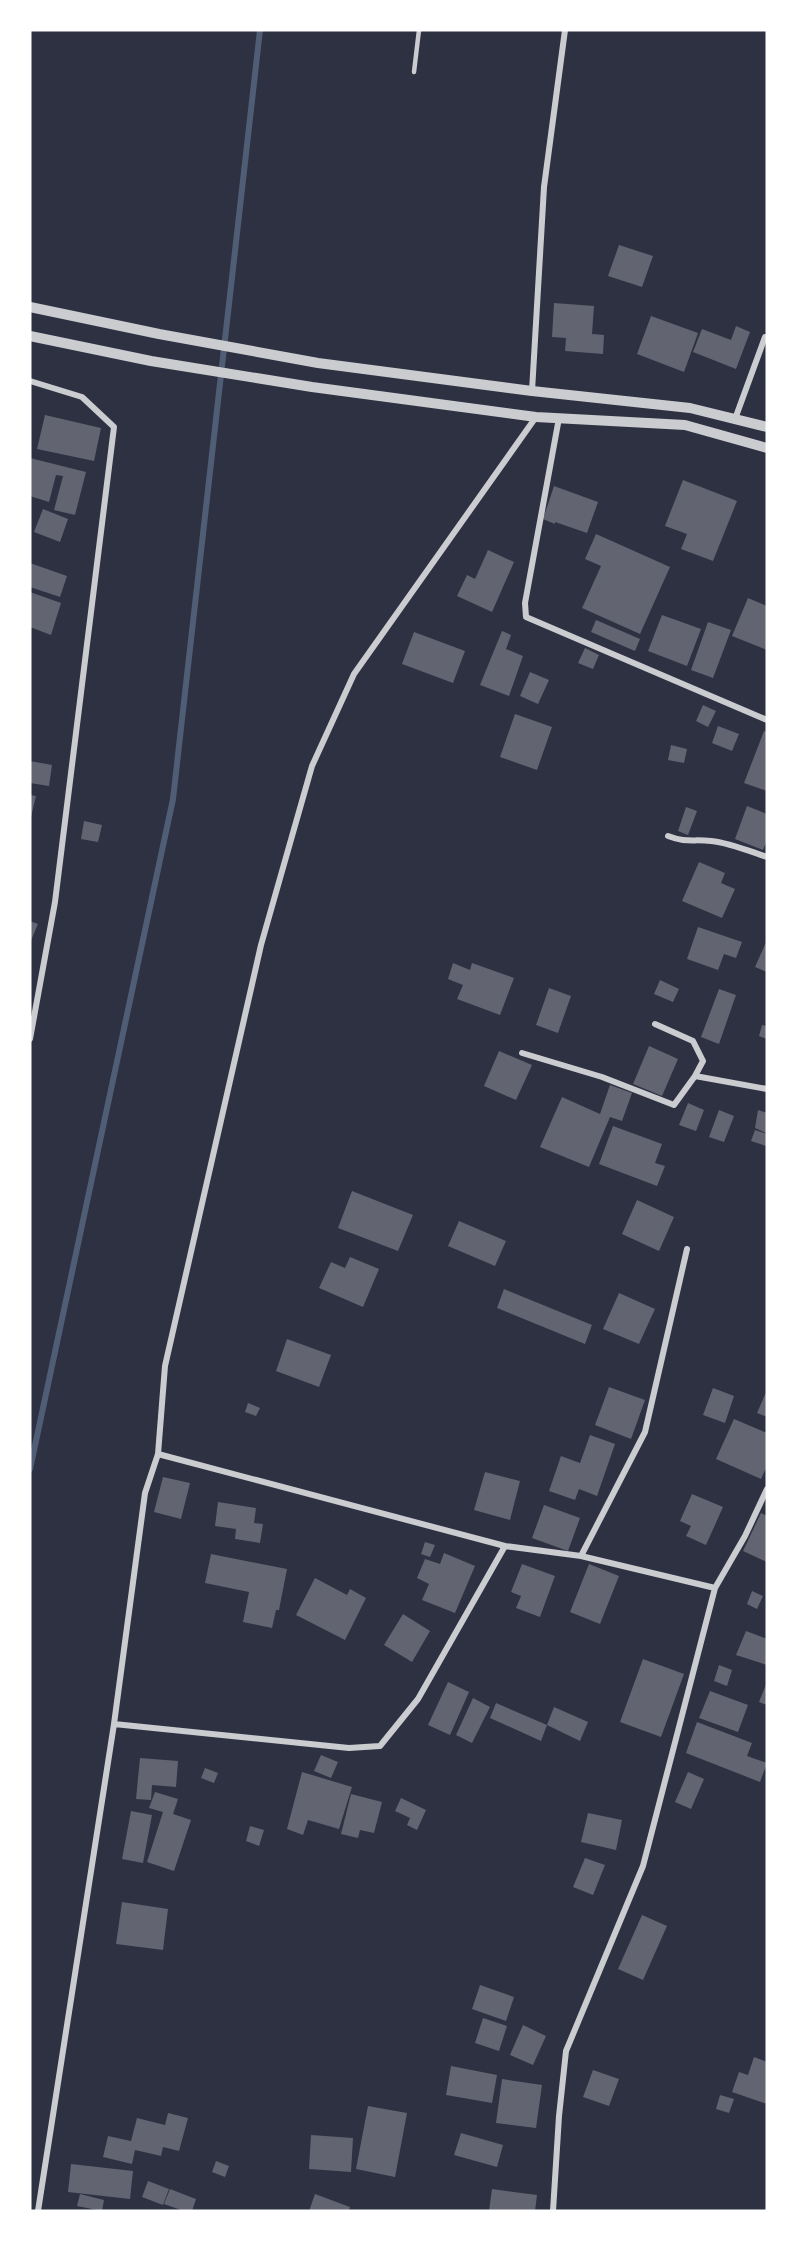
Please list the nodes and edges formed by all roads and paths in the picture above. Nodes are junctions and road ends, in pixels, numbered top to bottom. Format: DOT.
graph roads {
  1 [pos="418,30"];
  2 [pos="565,30"];
  3 [pos="414,72"];
  4 [pos="30,307"];
  5 [pos="766,335"];
  6 [pos="30,336"];
  7 [pos="30,381"];
  8 [pos="532,391"];
  9 [pos="536,417"];
  10 [pos="559,418"];
  11 [pos="735,419"];
  12 [pos="767,427"];
  13 [pos="767,448"];
  14 [pos="767,720"];
  15 [pos="668,836"];
  16 [pos="767,857"];
  17 [pos="655,1024"];
  18 [pos="30,1039"];
  19 [pos="522,1053"];
  20 [pos="695,1076"];
  21 [pos="767,1089"];
  22 [pos="687,1249"];
  23 [pos="158,1454"];
  24 [pos="767,1488"];
  25 [pos="505,1546"];
  26 [pos="581,1556"];
  27 [pos="715,1588"];
  28 [pos="114,1724"];
  29 [pos="38,2211"];
  30 [pos="552,2211"];
  1 -- 3 [label="lane"];
  2 -- 8 [label="street"];
  4 -- 8 [label="street"];
  5 -- 11 [label="street"];
  6 -- 9 [label="street"];
  7 -- 18 [label="street"];
  8 -- 11 [label="street"];
  9 -- 10 [label="street"];
  9 -- 23 [label="street"];
  10 -- 13 [label="street"];
  10 -- 14 [label="street"];
  11 -- 12 [label="street"];
  15 -- 16 [label="street"];
  17 -- 20 [label="street"];
  19 -- 20 [label="street"];
  20 -- 21 [label="street"];
  22 -- 26 [label="street"];
  23 -- 25 [label="street"];
  23 -- 28 [label="street"];
  24 -- 27 [label="street"];
  25 -- 26 [label="street"];
  25 -- 28 [label="street"];
  26 -- 27 [label="street"];
  27 -- 30 [label="street"];
  28 -- 29 [label="street"];
}
